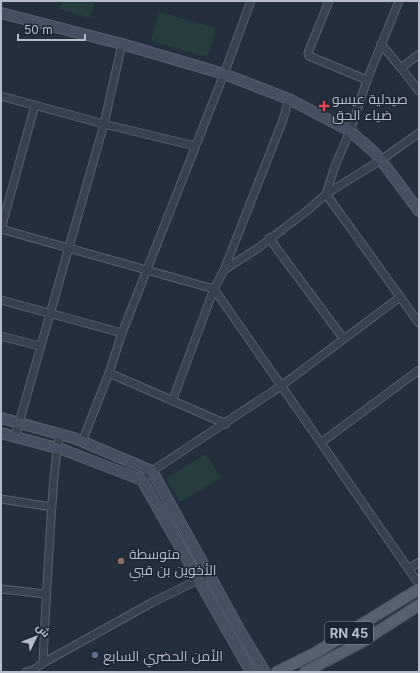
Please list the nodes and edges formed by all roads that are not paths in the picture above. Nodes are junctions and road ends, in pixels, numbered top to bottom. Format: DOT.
graph roads {
  1 [pos="251,1"];
  2 [pos="329,1"];
  3 [pos="400,1"];
  4 [pos="1,14"];
  5 [pos="122,44"];
  6 [pos="381,44"];
  7 [pos="419,54"];
  8 [pos="401,68"];
  9 [pos="224,74"];
  10 [pos="367,80"];
  11 [pos="419,91"];
  12 [pos="1,96"];
  13 [pos="289,99"];
  14 [pos="35,105"];
  15 [pos="104,124"];
  16 [pos="350,131"];
  17 [pos="419,133"];
  18 [pos="195,146"];
  19 [pos="381,160"];
  20 [pos="326,194"];
  21 [pos="419,211"];
  22 [pos="1,229"];
  23 [pos="270,238"];
  24 [pos="69,248"];
  25 [pos="147,270"];
  26 [pos="224,270"];
  27 [pos="214,289"];
  28 [pos="400,297"];
  29 [pos="1,300"];
  30 [pos="50,314"];
  31 [pos="419,323"];
  32 [pos="122,333"];
  33 [pos="1,336"];
  34 [pos="343,338"];
  35 [pos="40,346"];
  36 [pos="419,370"];
  37 [pos="109,373"];
  38 [pos="281,386"];
  39 [pos="172,399"];
  40 [pos="1,418"];
  41 [pos="19,423"];
  42 [pos="226,424"];
  43 [pos="1,433"];
  44 [pos="60,434"];
  45 [pos="15,437"];
  46 [pos="82,442"];
  47 [pos="322,442"];
  48 [pos="57,449"];
  49 [pos="152,471"];
  50 [pos="142,480"];
  51 [pos="1,499"];
  52 [pos="52,508"];
  53 [pos="419,562"];
  54 [pos="409,569"];
  55 [pos="209,575"];
  56 [pos="198,580"];
  57 [pos="419,584"];
  58 [pos="1,589"];
  59 [pos="419,589"];
  60 [pos="46,594"];
  61 [pos="419,605"];
  62 [pos="43,663"];
  63 [pos="35,670"];
  64 [pos="26,672"];
  65 [pos="251,672"];
  66 [pos="265,672"];
  67 [pos="276,672"];
  68 [pos="305,672"];
  1 -- 9 [label="street"];
  2 -- 10 [label="street"];
  3 -- 6 [label="street"];
  4 -- 5 [label="main road"];
  5 -- 9 [label="main road"];
  5 -- 15 [label="street"];
  6 -- 8 [label="street"];
  6 -- 10 [label="street"];
  7 -- 8 [label="street"];
  8 -- 11 [label="street"];
  9 -- 13 [label="main road"];
  9 -- 18 [label="street"];
  10 -- 16 [label="street"];
  12 -- 14 [label="street"];
  13 -- 16 [label="main road"];
  13 -- 26 [label="street"];
  14 -- 15 [label="street"];
  14 -- 22 [label="street"];
  15 -- 18 [label="street"];
  15 -- 24 [label="street"];
  16 -- 19 [label="main road"];
  16 -- 20 [label="street"];
  17 -- 19 [label="street"];
  18 -- 25 [label="street"];
  19 -- 20 [label="street"];
  19 -- 21 [label="main road"];
  20 -- 23 [label="street"];
  20 -- 28 [label="street"];
  22 -- 24 [label="street"];
  23 -- 26 [label="street"];
  23 -- 34 [label="street"];
  24 -- 25 [label="street"];
  24 -- 30 [label="street"];
  25 -- 27 [label="street"];
  25 -- 32 [label="street"];
  26 -- 27 [label="street"];
  27 -- 38 [label="street"];
  27 -- 39 [label="street"];
  28 -- 31 [label="street"];
  28 -- 34 [label="street"];
  29 -- 30 [label="street"];
  30 -- 32 [label="street"];
  30 -- 35 [label="street"];
  32 -- 37 [label="street"];
  33 -- 35 [label="street"];
  34 -- 38 [label="street"];
  35 -- 41 [label="street"];
  36 -- 47 [label="street"];
  37 -- 39 [label="street"];
  37 -- 46 [label="street"];
  38 -- 42 [label="street"];
  38 -- 47 [label="street"];
  39 -- 42 [label="street"];
  40 -- 41 [label="main road"];
  41 -- 44 [label="main road"];
  41 -- 45 [label="street"];
  42 -- 49 [label="street"];
  43 -- 45 [label="main road"];
  44 -- 46 [label="main road"];
  44 -- 48 [label="street"];
  45 -- 48 [label="main road"];
  46 -- 49 [label="main road"];
  47 -- 54 [label="street"];
  48 -- 50 [label="main road"];
  48 -- 52 [label="street"];
  49 -- 50 [label="street"];
  49 -- 55 [label="main road"];
  50 -- 56 [label="main road"];
  51 -- 52 [label="street"];
  52 -- 60 [label="street"];
  53 -- 54 [label="street"];
  54 -- 57 [label="street"];
  55 -- 56 [label="street"];
  55 -- 66 [label="main road"];
  56 -- 62 [label="street"];
  56 -- 65 [label="main road"];
  58 -- 60 [label="street"];
  59 -- 67 [label="main road, RN 45"];
  60 -- 62 [label="street"];
  61 -- 68 [label="main road, RN 45"];
  62 -- 63 [label="street"];
  63 -- 64 [label="street"];
}
